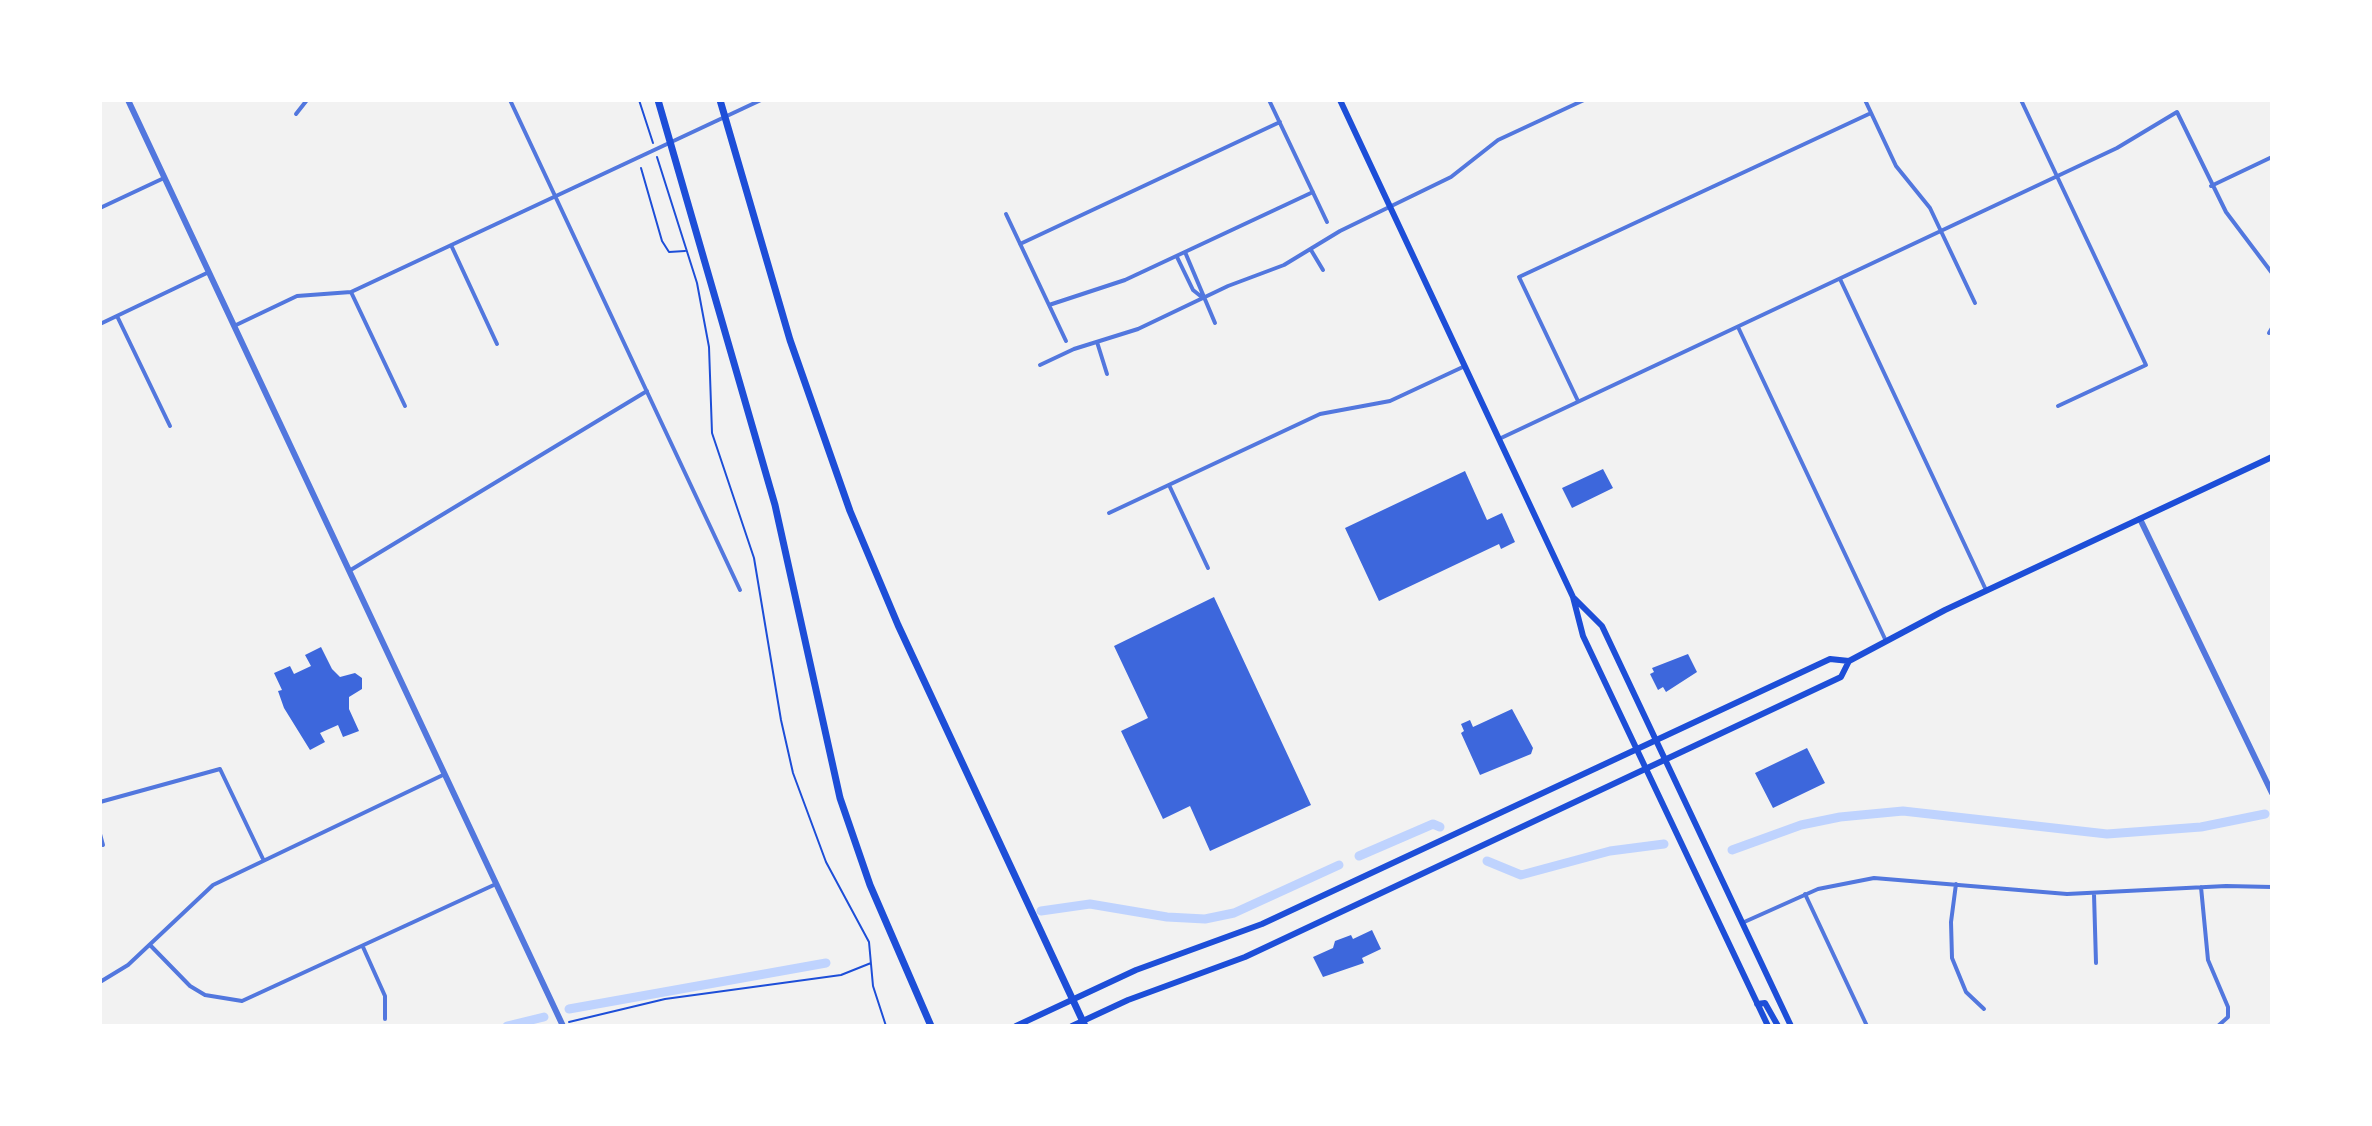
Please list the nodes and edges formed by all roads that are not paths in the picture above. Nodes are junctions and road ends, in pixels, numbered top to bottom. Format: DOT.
graph roads {
  1 [pos="128,100"];
  2 [pos="307,100"];
  3 [pos="510,100"];
  4 [pos="658,100"];
  5 [pos="720,100"];
  6 [pos="761,100"];
  7 [pos="1269,100"];
  8 [pos="1340,100"];
  9 [pos="1584,100"];
  10 [pos="1865,100"];
  11 [pos="2021,100"];
  12 [pos="1871,113"];
  13 [pos="296,114"];
  14 [pos="1280,122"];
  15 [pos="2272,157"];
  16 [pos="2057,177"];
  17 [pos="164,178"];
  18 [pos="2211,186"];
  19 [pos="1313,192"];
  20 [pos="555,196"];
  21 [pos="1390,206"];
  22 [pos="100,208"];
  23 [pos="1006,214"];
  24 [pos="1327,222"];
  25 [pos="1942,231"];
  26 [pos="1020,244"];
  27 [pos="451,245"];
  28 [pos="1311,250"];
  29 [pos="1185,252"];
  30 [pos="1177,256"];
  31 [pos="1323,270"];
  32 [pos="209,272"];
  33 [pos="2272,273"];
  34 [pos="1840,279"];
  35 [pos="351,292"];
  36 [pos="1203,298"];
  37 [pos="1975,303"];
  38 [pos="1049,305"];
  39 [pos="117,316"];
  40 [pos="1215,323"];
  41 [pos="100,324"];
  42 [pos="234,326"];
  43 [pos="1738,327"];
  44 [pos="1066,341"];
  45 [pos="1097,342"];
  46 [pos="497,344"];
  47 [pos="1040,365"];
  48 [pos="1465,366"];
  49 [pos="1107,374"];
  50 [pos="647,391"];
  51 [pos="1578,402"];
  52 [pos="405,406"];
  53 [pos="2058,406"];
  54 [pos="170,426"];
  55 [pos="1499,439"];
  56 [pos="2272,457"];
  57 [pos="1169,485"];
  58 [pos="1109,513"];
  59 [pos="2140,519"];
  60 [pos="1208,568"];
  61 [pos="349,571"];
  62 [pos="740,590"];
  63 [pos="1986,590"];
  64 [pos="1573,597"];
  65 [pos="1886,641"];
  66 [pos="1849,661"];
  67 [pos="1656,740"];
  68 [pos="1637,749"];
  69 [pos="1665,759"];
  70 [pos="1646,768"];
  71 [pos="445,774"];
  72 [pos="2272,793"];
  73 [pos="100,802"];
  74 [pos="100,834"];
  75 [pos="103,845"];
  76 [pos="263,859"];
  77 [pos="496,884"];
  78 [pos="1956,884"];
  79 [pos="2201,887"];
  80 [pos="2272,887"];
  81 [pos="1805,894"];
  82 [pos="2094,894"];
  83 [pos="1742,923"];
  84 [pos="150,945"];
  85 [pos="363,947"];
  86 [pos="2096,963"];
  87 [pos="100,982"];
  88 [pos="1073,999"];
  89 [pos="1757,1004"];
  90 [pos="1984,1009"];
  91 [pos="385,1019"];
  92 [pos="1084,1023"];
  93 [pos="563,1026"];
  94 [pos="931,1026"];
  95 [pos="1016,1026"];
  96 [pos="1072,1026"];
  97 [pos="1768,1026"];
  98 [pos="1778,1026"];
  99 [pos="1791,1026"];
  100 [pos="1867,1026"];
  101 [pos="2218,1026"];
  1 -- 17 [label="street"];
  2 -- 13 [label="street"];
  3 -- 20 [label="street"];
  4 -- 94 [label="highway"];
  5 -- 88 [label="highway"];
  6 -- 20 [label="street"];
  7 -- 14 [label="street"];
  8 -- 21 [label="main road"];
  9 -- 21 [label="street"];
  10 -- 12 [label="street"];
  11 -- 16 [label="street"];
  12 -- 25 [label="street"];
  12 -- 51 [label="street"];
  14 -- 19 [label="street"];
  14 -- 26 [label="street"];
  15 -- 18 [label="street"];
  16 -- 18 [label="street"];
  16 -- 25 [label="street"];
  16 -- 53 [label="street"];
  17 -- 22 [label="street"];
  17 -- 32 [label="street"];
  18 -- 33 [label="street"];
  19 -- 24 [label="street"];
  19 -- 29 [label="street"];
  20 -- 27 [label="street"];
  20 -- 50 [label="street"];
  21 -- 28 [label="street"];
  21 -- 48 [label="main road"];
  23 -- 26 [label="street"];
  25 -- 34 [label="street"];
  25 -- 37 [label="street"];
  26 -- 38 [label="street"];
  27 -- 35 [label="street"];
  27 -- 46 [label="street"];
  28 -- 31 [label="street"];
  28 -- 36 [label="street"];
  29 -- 30 [label="street"];
  29 -- 36 [label="street"];
  30 -- 36 [label="street"];
  30 -- 38 [label="street"];
  32 -- 39 [label="street"];
  32 -- 42 [label="street"];
  34 -- 43 [label="street"];
  34 -- 63 [label="street"];
  35 -- 42 [label="street"];
  35 -- 52 [label="street"];
  36 -- 40 [label="street"];
  36 -- 45 [label="street"];
  38 -- 44 [label="street"];
  39 -- 41 [label="street"];
  39 -- 54 [label="street"];
  42 -- 61 [label="street"];
  43 -- 51 [label="street"];
  43 -- 65 [label="street"];
  45 -- 47 [label="street"];
  45 -- 49 [label="street"];
  48 -- 55 [label="main road"];
  48 -- 57 [label="street"];
  50 -- 61 [label="street"];
  50 -- 62 [label="street"];
  51 -- 55 [label="street"];
  55 -- 64 [label="main road"];
  56 -- 59 [label="main road"];
  57 -- 58 [label="street"];
  57 -- 60 [label="street"];
  59 -- 63 [label="main road"];
  59 -- 72 [label="street"];
  61 -- 71 [label="street"];
  63 -- 65 [label="main road"];
  64 -- 67 [label="main road"];
  64 -- 68 [label="main road"];
  65 -- 66 [label="main road"];
  66 -- 67 [label="main road"];
  66 -- 69 [label="main road"];
  67 -- 68 [label="main road"];
  67 -- 69 [label="main road"];
  68 -- 70 [label="main road"];
  68 -- 88 [label="main road"];
  69 -- 70 [label="main road"];
  69 -- 83 [label="main road"];
  70 -- 89 [label="main road"];
  70 -- 92 [label="main road"];
  71 -- 76 [label="street"];
  71 -- 77 [label="street"];
  73 -- 76 [label="street"];
  74 -- 75 [label="street"];
  76 -- 84 [label="street"];
  77 -- 85 [label="street"];
  77 -- 93 [label="street"];
  78 -- 81 [label="street"];
  78 -- 82 [label="street"];
  78 -- 90 [label="street"];
  79 -- 80 [label="street"];
  79 -- 82 [label="street"];
  79 -- 101 [label="street"];
  81 -- 83 [label="street"];
  81 -- 100 [label="street"];
  82 -- 86 [label="street"];
  83 -- 99 [label="main road"];
  84 -- 85 [label="street"];
  84 -- 87 [label="street"];
  85 -- 91 [label="street"];
  88 -- 92 [label="highway"];
  88 -- 95 [label="main road"];
  89 -- 97 [label="main road"];
  89 -- 98 [label="main road"];
  92 -- 96 [label="main road"];
}
